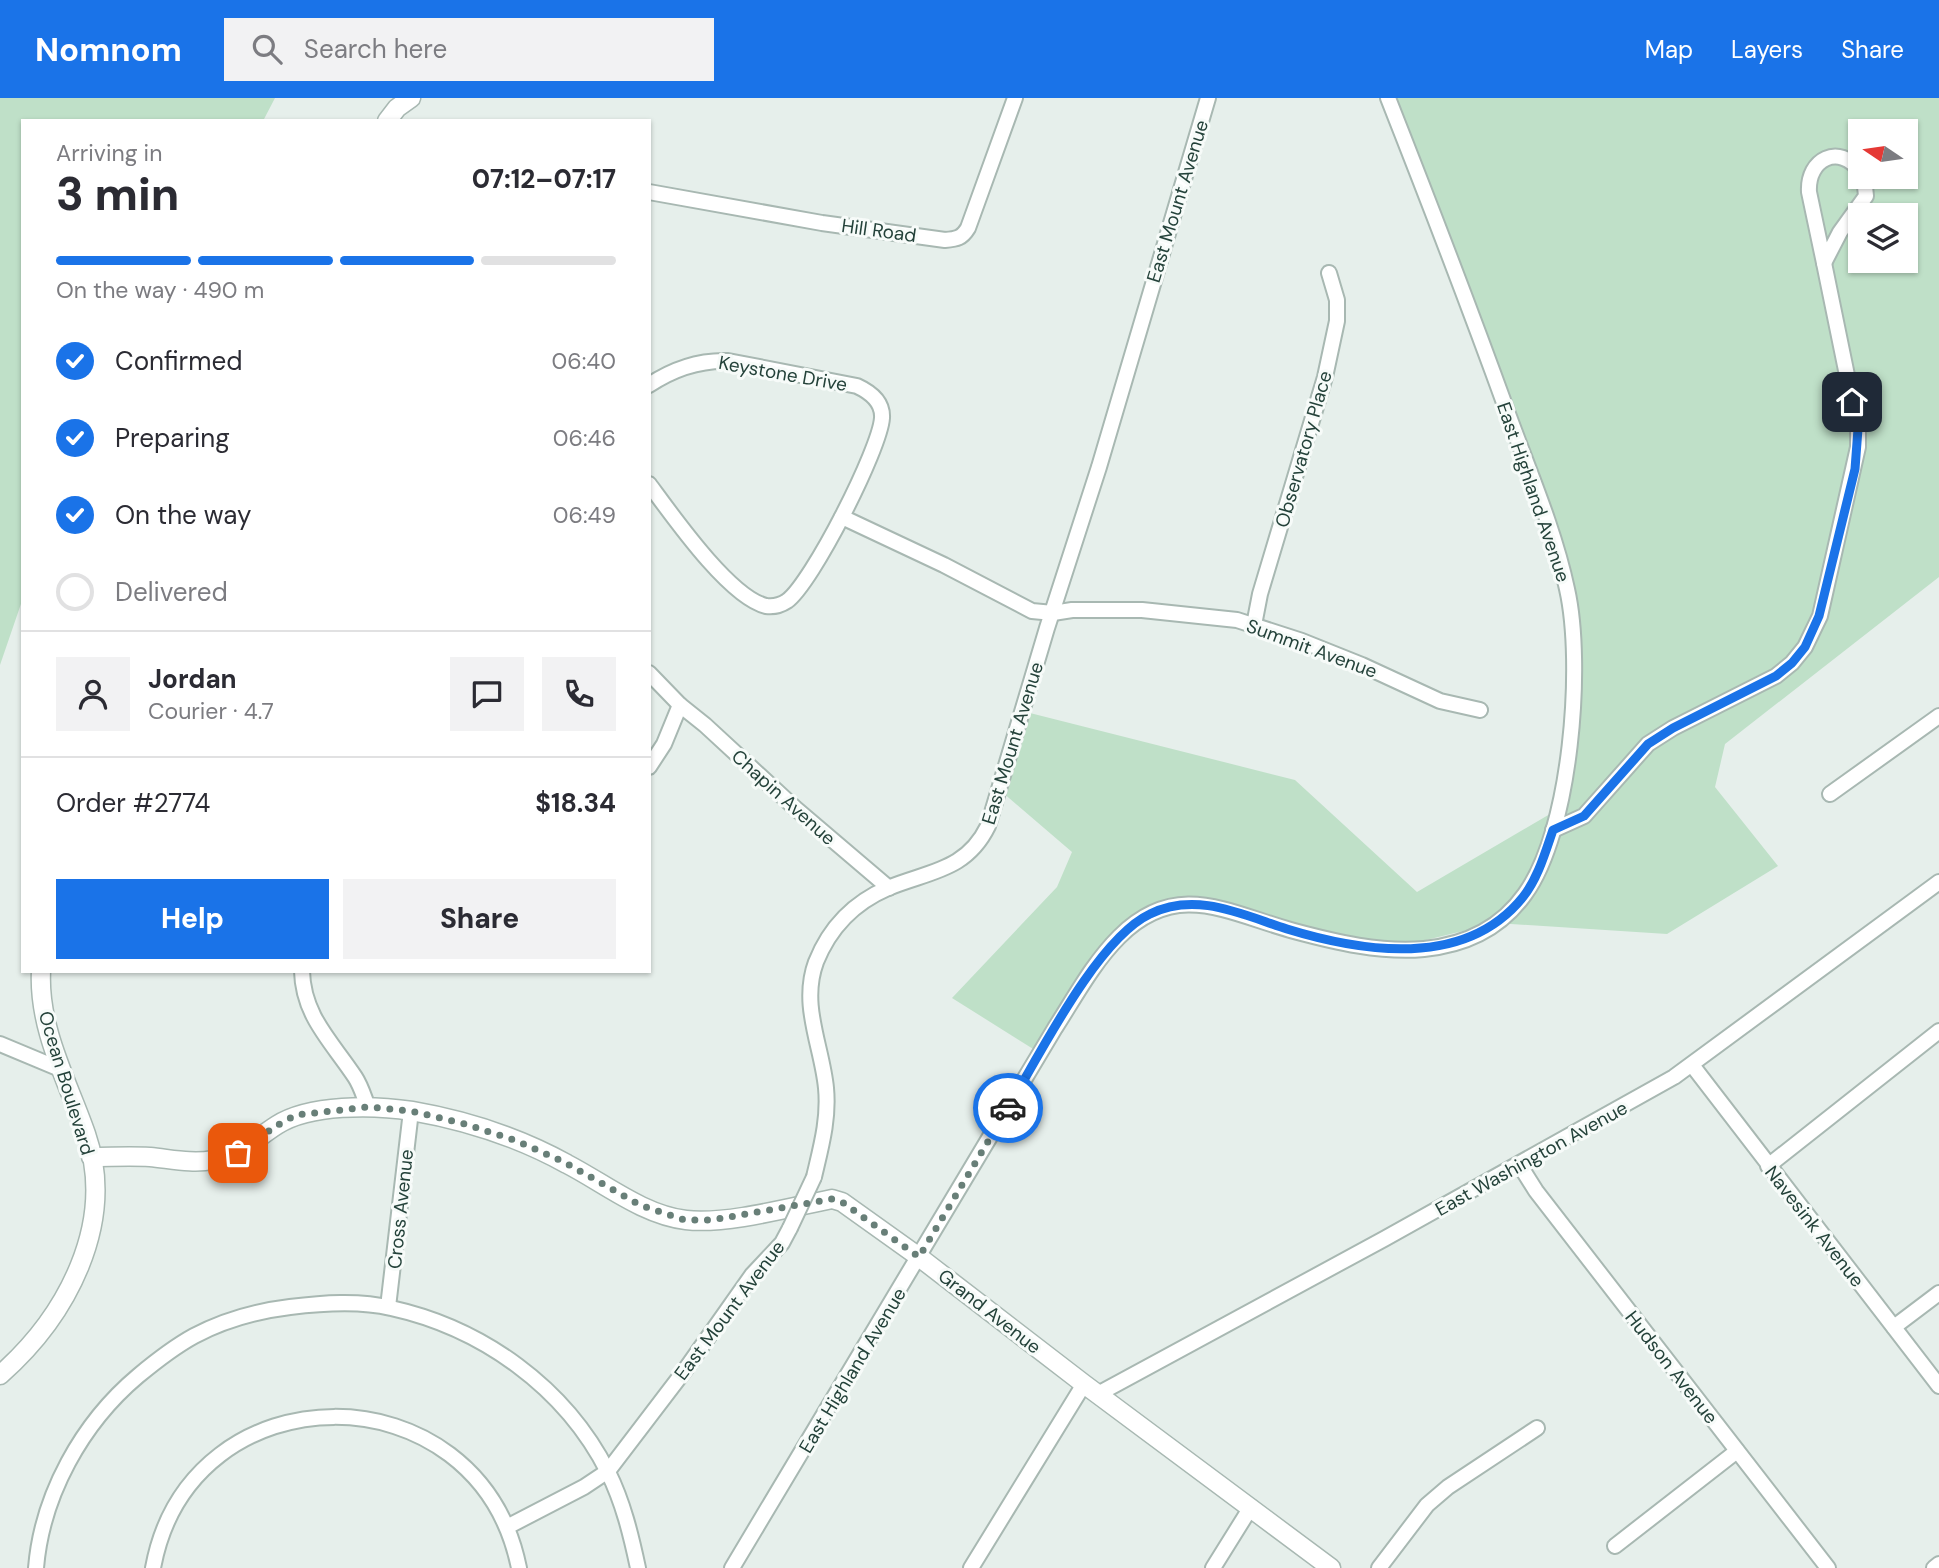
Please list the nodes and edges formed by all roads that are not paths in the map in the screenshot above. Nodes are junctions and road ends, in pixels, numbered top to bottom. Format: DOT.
graph roads {
  1 [pos="411,98"];
  2 [pos="1015,98"];
  3 [pos="1208,98"];
  4 [pos="1388,98"];
  5 [pos="389,119"];
  6 [pos="1848,160"];
  7 [pos="1865,189"];
  8 [pos="651,192"];
  9 [pos="1824,263"];
  10 [pos="1329,272"];
  11 [pos="651,384"];
  12 [pos="651,487"];
  13 [pos="842,517"];
  14 [pos="1053,613"];
  15 [pos="1254,625"];
  16 [pos="651,675"];
  17 [pos="680,705"];
  18 [pos="1480,710"];
  19 [pos="1939,716"];
  20 [pos="651,763"];
  21 [pos="1830,794"];
  22 [pos="1553,830"];
  23 [pos="1939,882"];
  24 [pos="888,888"];
  25 [pos="41,973"];
  26 [pos="302,973"];
  27 [pos="1939,1031"];
  28 [pos="0,1044"];
  29 [pos="1692,1065"];
  30 [pos="60,1069"];
  31 [pos="368,1107"];
  32 [pos="411,1111"];
  33 [pos="91,1157"];
  34 [pos="1519,1164"];
  35 [pos="1768,1166"];
  36 [pos="919,1257"];
  37 [pos="1939,1293"];
  38 [pos="388,1307"];
  39 [pos="1894,1327"];
  40 [pos="0,1376"];
  41 [pos="1939,1387"];
  42 [pos="1091,1389"];
  43 [pos="1537,1428"];
  44 [pos="1737,1451"];
  45 [pos="608,1471"];
  46 [pos="1251,1507"];
  47 [pos="506,1527"];
  48 [pos="1615,1546"];
  49 [pos="1939,1564"];
  50 [pos="36,1568"];
  51 [pos="153,1568"];
  52 [pos="519,1568"];
  53 [pos="638,1568"];
  54 [pos="732,1568"];
  55 [pos="971,1568"];
  56 [pos="1213,1568"];
  57 [pos="1331,1568"];
  58 [pos="1379,1568"];
  59 [pos="1828,1568"];
  60 [pos="1934,1568"];
  1 -- 5 [label="street"];
  2 -- 8 [label="street, Hill Road"];
  3 -- 14 [label="street, East Mount Avenue"];
  4 -- 22 [label="street, East Highland Avenue"];
  6 -- 9 [label="street"];
  7 -- 9 [label="street"];
  9 -- 22 [label="street"];
  10 -- 15 [label="street, Observatory Place"];
  11 -- 13 [label="street, Keystone Drive"];
  12 -- 13 [label="street, Keystone Drive"];
  13 -- 14 [label="street"];
  14 -- 15 [label="street, Summit Avenue"];
  14 -- 24 [label="street, East Mount Avenue"];
  15 -- 18 [label="street, Summit Avenue"];
  16 -- 17 [label="street, Chapin Avenue"];
  17 -- 20 [label="street"];
  17 -- 24 [label="street, Chapin Avenue"];
  19 -- 21 [label="street"];
  22 -- 36 [label="street, East Highland Avenue"];
  23 -- 29 [label="street, East Washington Avenue"];
  24 -- 45 [label="street, East Mount Avenue, bridge"];
  25 -- 30 [label="street, Ocean Boulevard"];
  26 -- 31 [label="street"];
  27 -- 35 [label="street"];
  28 -- 30 [label="street"];
  29 -- 34 [label="street, East Washington Avenue"];
  29 -- 35 [label="street, Navesink Avenue"];
  30 -- 33 [label="street, Ocean Boulevard"];
  31 -- 32 [label="street, Grand Avenue"];
  31 -- 33 [label="street, Grand Avenue"];
  32 -- 36 [label="street, Grand Avenue"];
  32 -- 38 [label="street, Cross Avenue"];
  33 -- 40 [label="street, Ocean Boulevard"];
  34 -- 42 [label="street, East Washington Avenue"];
  34 -- 44 [label="street, Hudson Avenue"];
  35 -- 39 [label="street, Navesink Avenue"];
  36 -- 42 [label="street, Grand Avenue"];
  36 -- 54 [label="street, East Highland Avenue"];
  37 -- 39 [label="street"];
  38 -- 45 [label="street"];
  38 -- 50 [label="street"];
  39 -- 41 [label="street, Navesink Avenue"];
  42 -- 46 [label="street, Grand Avenue"];
  42 -- 55 [label="street, East Washington Avenue"];
  43 -- 58 [label="street"];
  44 -- 48 [label="street"];
  44 -- 59 [label="street, Hudson Avenue"];
  45 -- 47 [label="street, East Mount Avenue"];
  45 -- 53 [label="street"];
  46 -- 56 [label="street"];
  46 -- 57 [label="street, Grand Avenue"];
  47 -- 51 [label="street"];
  47 -- 52 [label="street"];
  49 -- 60 [label="street"];
}
